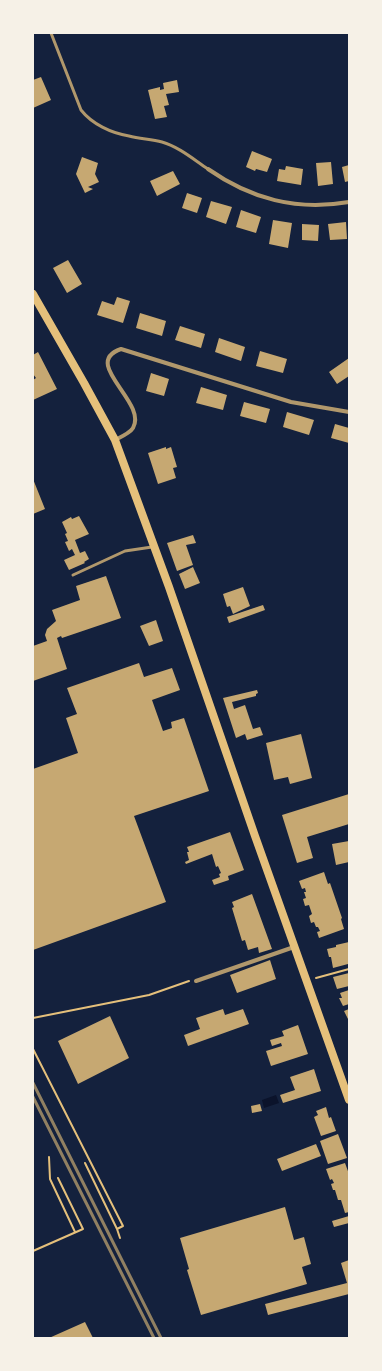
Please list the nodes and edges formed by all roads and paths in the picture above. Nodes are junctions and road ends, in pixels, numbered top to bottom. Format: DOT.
graph roads {
  1 [pos="52,33"];
  2 [pos="208,169"];
  3 [pos="349,202"];
  4 [pos="33,294"];
  5 [pos="349,412"];
  6 [pos="115,440"];
  7 [pos="154,547"];
  8 [pos="73,575"];
  9 [pos="295,946"];
  10 [pos="349,969"];
  11 [pos="307,980"];
  12 [pos="196,981"];
  13 [pos="33,1018"];
  14 [pos="33,1049"];
  15 [pos="349,1100"];
  16 [pos="49,1156"];
  17 [pos="85,1162"];
  18 [pos="58,1178"];
  19 [pos="117,1229"];
  20 [pos="75,1232"];
  21 [pos="120,1238"];
  22 [pos="33,1251"];
  1 -- 2 [label="lane"];
  2 -- 3 [label="street"];
  4 -- 6 [label="main road"];
  5 -- 6 [label="street"];
  6 -- 7 [label="main road"];
  7 -- 8 [label="lane"];
  7 -- 9 [label="main road"];
  9 -- 11 [label="main road"];
  9 -- 12 [label="street"];
  10 -- 11 [label="path"];
  11 -- 15 [label="main road"];
  12 -- 13 [label="path"];
  14 -- 19 [label="path"];
  16 -- 20 [label="path"];
  17 -- 19 [label="path"];
  18 -- 20 [label="path"];
  19 -- 21 [label="path"];
  20 -- 22 [label="path"];
}
